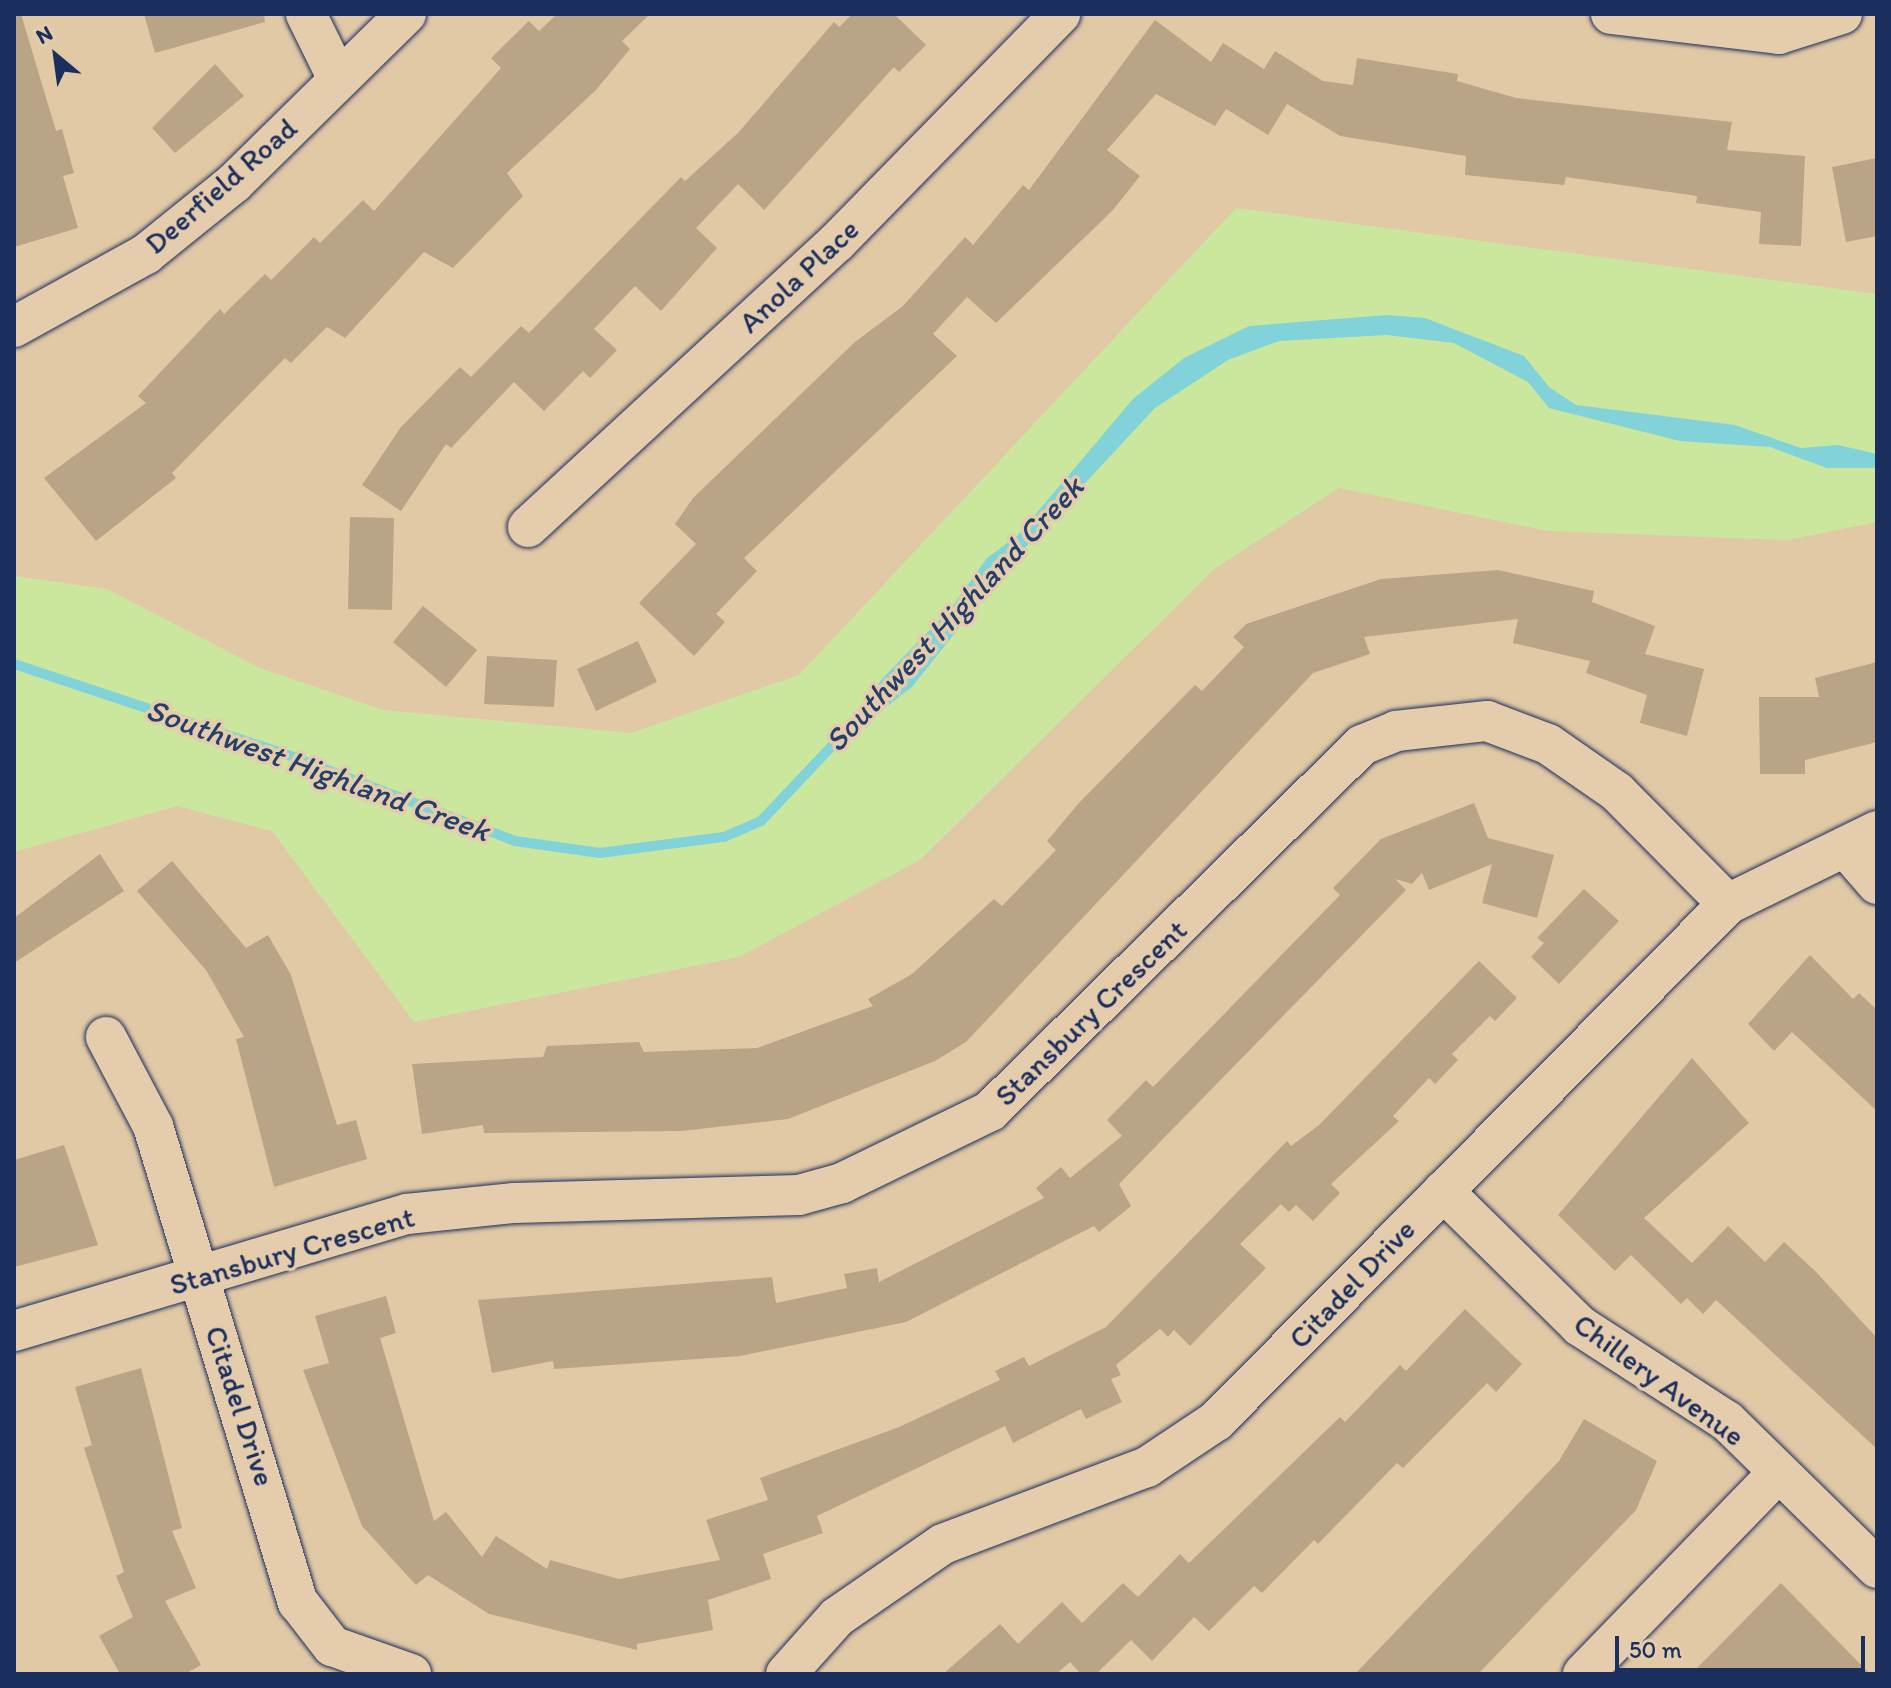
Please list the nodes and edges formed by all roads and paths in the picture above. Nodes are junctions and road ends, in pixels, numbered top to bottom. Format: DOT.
graph roads {
  1 [pos="306,14"];
  2 [pos="406,14"];
  3 [pos="1060,14"];
  4 [pos="1611,14"];
  5 [pos="1842,14"];
  6 [pos="338,79"];
  7 [pos="14,327"];
  8 [pos="528,527"];
  9 [pos="1861,839"];
  10 [pos="1877,884"];
  11 [pos="1728,904"];
  12 [pos="106,1037"];
  13 [pos="1443,1191"];
  14 [pos="199,1278"];
  15 [pos="14,1331"];
  16 [pos="1778,1473"];
  17 [pos="1877,1568"];
  18 [pos="411,1674"];
  19 [pos="786,1674"];
  20 [pos="1583,1674"];
  1 -- 6 [label="street"];
  2 -- 6 [label="street, Deerfield Road"];
  3 -- 8 [label="street, Anola Place"];
  4 -- 5 [label="street"];
  6 -- 7 [label="street, Deerfield Road"];
  9 -- 10 [label="street"];
  9 -- 11 [label="street, Citadel Drive"];
  11 -- 13 [label="street, Citadel Drive"];
  11 -- 14 [label="street, Stansbury Crescent"];
  12 -- 14 [label="street, Citadel Drive"];
  13 -- 16 [label="street, Chillery Avenue"];
  13 -- 19 [label="street, Citadel Drive"];
  14 -- 15 [label="street, Stansbury Crescent"];
  14 -- 18 [label="street, Citadel Drive"];
  16 -- 17 [label="street, Chillery Avenue"];
  16 -- 20 [label="street"];
}
